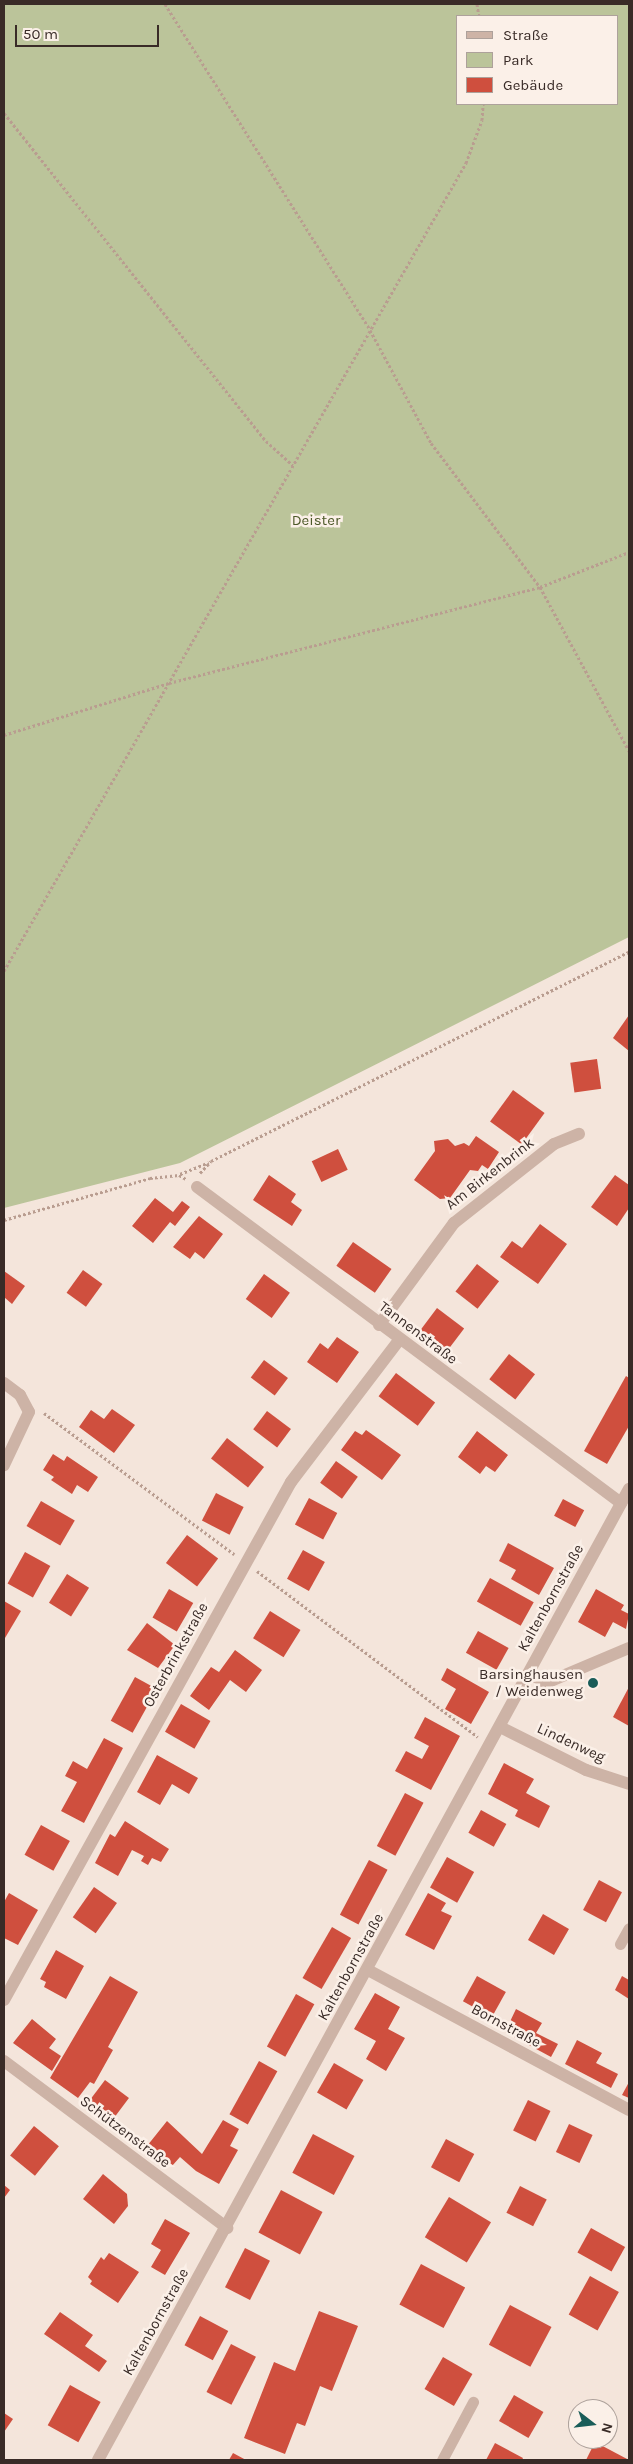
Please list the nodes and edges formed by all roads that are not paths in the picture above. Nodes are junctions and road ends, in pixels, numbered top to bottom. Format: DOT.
graph roads {
  1 [pos="579,1134"];
  2 [pos="197,1187"];
  3 [pos="379,1325"];
  4 [pos="398,1340"];
  5 [pos="4,1383"];
  6 [pos="4,1465"];
  7 [pos="629,1489"];
  8 [pos="621,1503"];
  9 [pos="629,1648"];
  10 [pos="529,1673"];
  11 [pos="500,1727"];
  12 [pos="629,1784"];
  13 [pos="629,1928"];
  14 [pos="620,1944"];
  15 [pos="368,1970"];
  16 [pos="4,2000"];
  17 [pos="4,2062"];
  18 [pos="629,2110"];
  19 [pos="227,2228"];
  20 [pos="473,2402"];
  21 [pos="98,2460"];
  22 [pos="442,2460"];
  1 -- 3 [label="street, Am Birkenbrink"];
  2 -- 3 [label="street, Tannenstraße"];
  3 -- 4 [label="street, Tannenstraße"];
  4 -- 8 [label="street, Tannenstraße"];
  4 -- 16 [label="street, Osterbrinkstraße"];
  5 -- 6 [label="street"];
  7 -- 8 [label="street, Kaltenbornstraße"];
  8 -- 10 [label="street, Kaltenbornstraße"];
  9 -- 10 [label="street"];
  10 -- 11 [label="street, Kaltenbornstraße"];
  11 -- 12 [label="street, Lindenweg"];
  11 -- 15 [label="street, Kaltenbornstraße"];
  13 -- 14 [label="lane"];
  15 -- 18 [label="street, Bornstraße"];
  15 -- 19 [label="street, Kaltenbornstraße"];
  17 -- 19 [label="street, Schützenstraße"];
  19 -- 21 [label="street, Kaltenbornstraße"];
  20 -- 22 [label="lane"];
}
